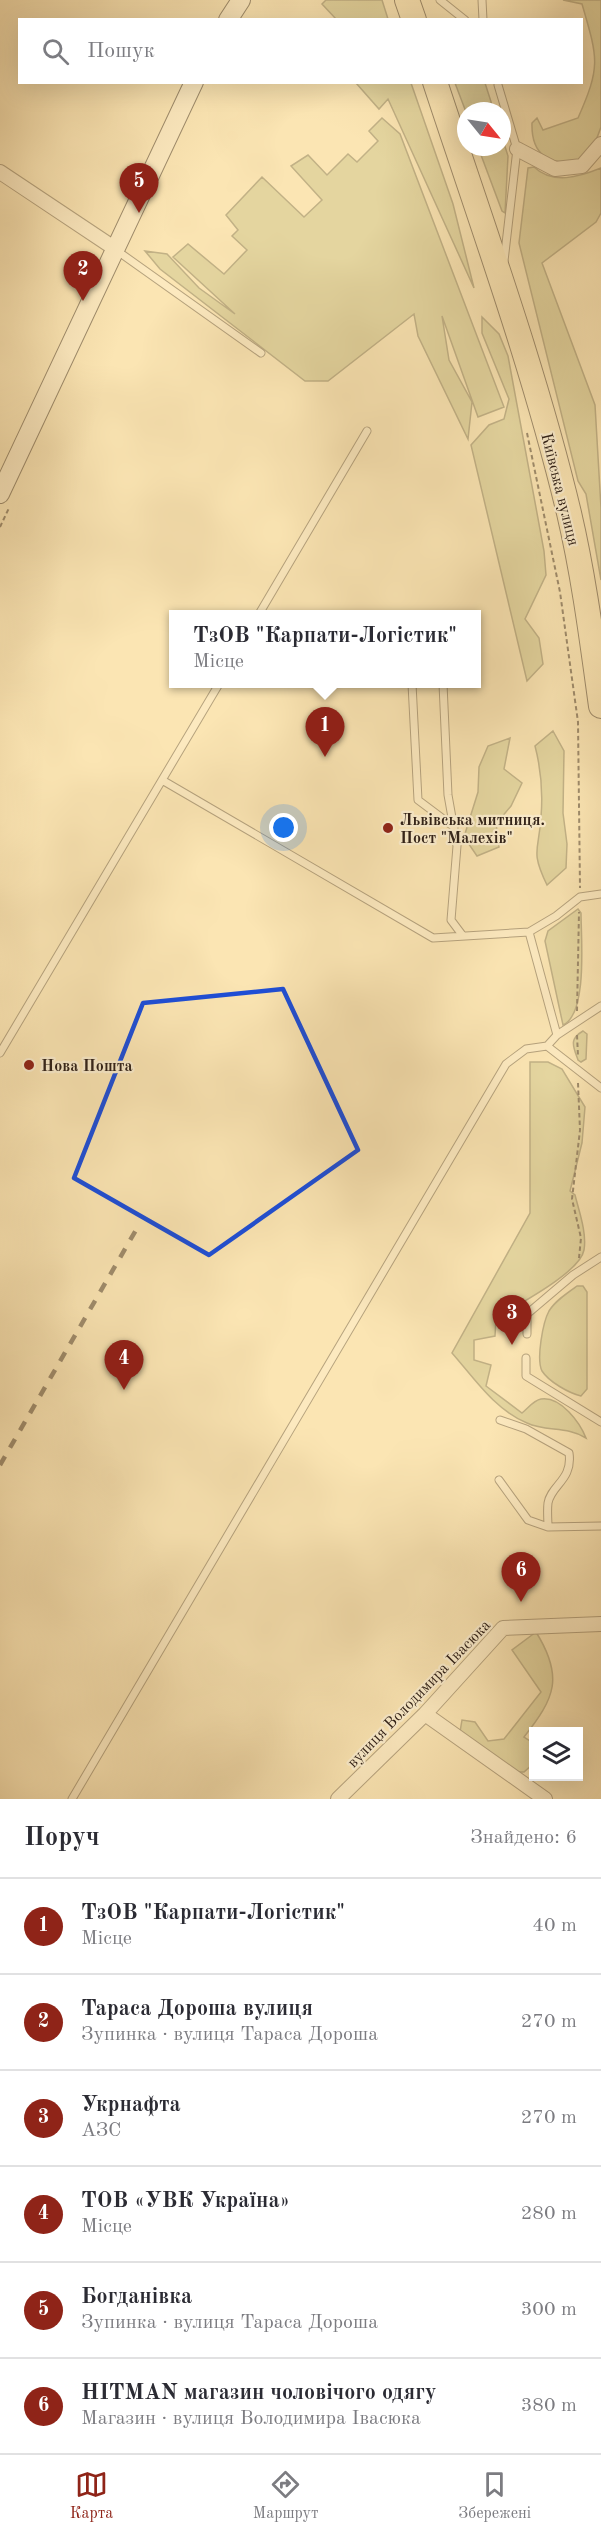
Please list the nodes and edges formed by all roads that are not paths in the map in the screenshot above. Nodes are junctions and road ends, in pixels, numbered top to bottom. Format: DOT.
graph roads {
  1 [pos="241,0"];
  2 [pos="407,0"];
  3 [pos="440,0"];
  4 [pos="482,0"];
  5 [pos="229,18"];
  6 [pos="413,18"];
  7 [pos="462,18"];
  8 [pos="483,18"];
  9 [pos="193,84"];
  10 [pos="436,84"];
  11 [pos="498,85"];
  12 [pos="601,144"];
  13 [pos="517,149"];
  14 [pos="0,172"];
  15 [pos="114,248"];
  16 [pos="502,285"];
  17 [pos="261,352"];
  18 [pos="367,431"];
  19 [pos="0,494"];
  20 [pos="262,610"];
  21 [pos="596,625"];
  22 [pos="217,688"];
  23 [pos="412,688"];
  24 [pos="443,688"];
  25 [pos="601,706"];
  26 [pos="162,780"];
  27 [pos="454,827"];
  28 [pos="601,894"];
  29 [pos="529,932"];
  30 [pos="462,936"];
  31 [pos="601,1006"];
  32 [pos="557,1035"];
  33 [pos="547,1046"];
  34 [pos="0,1053"];
  35 [pos="601,1088"];
  36 [pos="601,1257"];
  37 [pos="527,1334"];
  38 [pos="526,1358"];
  39 [pos="500,1420"];
  40 [pos="601,1422"];
  41 [pos="499,1480"];
  42 [pos="601,1526"];
  43 [pos="548,1527"];
  44 [pos="601,1624"];
  45 [pos="425,1714"];
  46 [pos="72,1799"];
  47 [pos="338,1799"];
  48 [pos="545,1799"];
  1 -- 5 [label="street"];
  2 -- 6 [label="highway"];
  3 -- 7 [label="lane"];
  4 -- 8 [label="lane"];
  9 -- 15 [label="street"];
  10 -- 16 [label="highway, Київська вулиця"];
  11 -- 13 [label="lane"];
  12 -- 13 [label="street"];
  13 -- 16 [label="lane"];
  14 -- 15 [label="street"];
  15 -- 17 [label="lane"];
  15 -- 19 [label="street"];
  16 -- 21 [label="highway, Київська вулиця"];
  18 -- 20 [label="lane"];
  21 -- 25 [label="highway, Київська вулиця"];
  22 -- 26 [label="lane"];
  23 -- 27 [label="lane"];
  24 -- 27 [label="lane"];
  26 -- 30 [label="lane"];
  26 -- 34 [label="lane"];
  27 -- 30 [label="lane"];
  28 -- 29 [label="lane"];
  29 -- 30 [label="lane"];
  29 -- 32 [label="lane"];
  31 -- 32 [label="lane"];
  32 -- 33 [label="lane"];
  33 -- 35 [label="lane"];
  33 -- 46 [label="lane"];
  36 -- 37 [label="lane"];
  38 -- 40 [label="lane"];
  39 -- 43 [label="lane"];
  41 -- 43 [label="lane"];
  42 -- 43 [label="lane"];
  44 -- 45 [label="street, вулиця Володимира Івасюка"];
  45 -- 47 [label="street, вулиця Володимира Івасюка"];
  45 -- 48 [label="street"];
}
